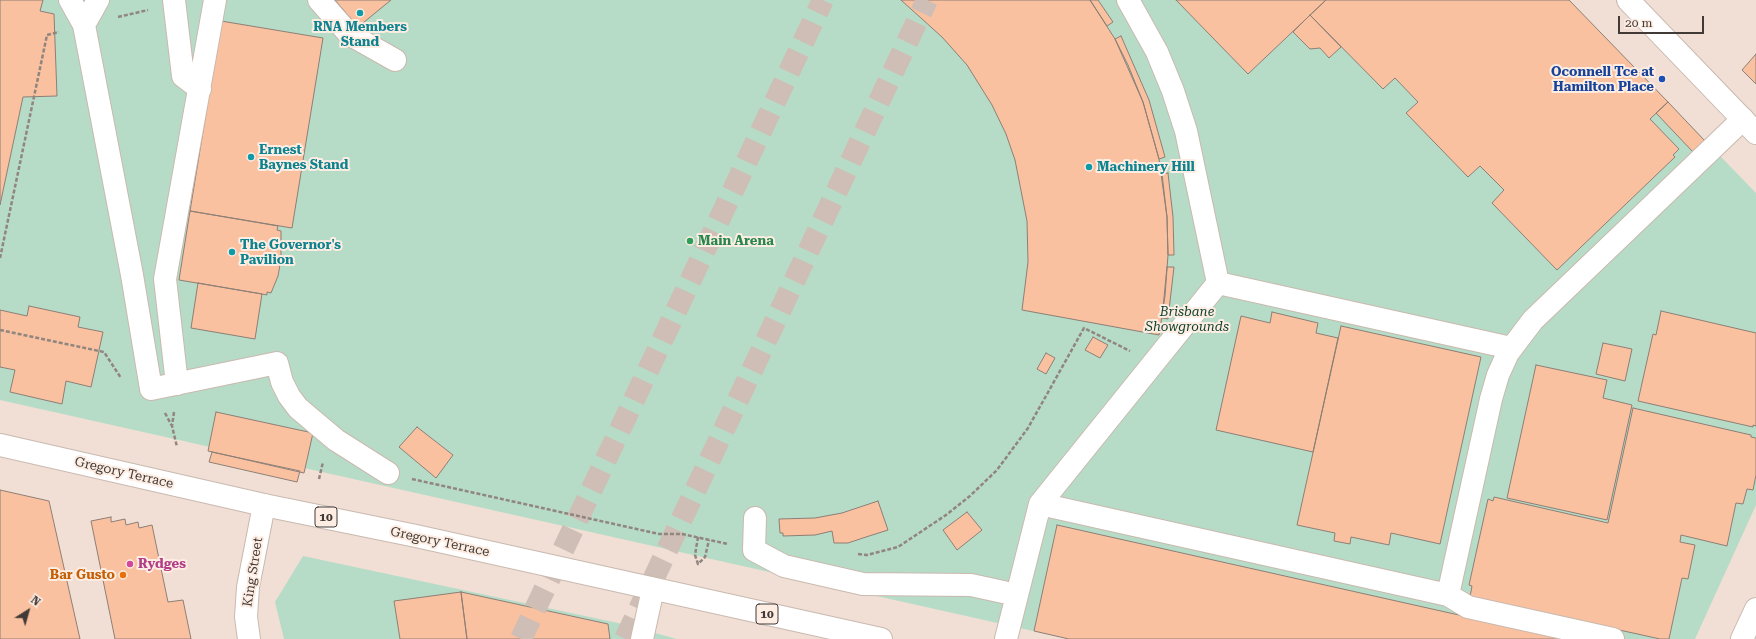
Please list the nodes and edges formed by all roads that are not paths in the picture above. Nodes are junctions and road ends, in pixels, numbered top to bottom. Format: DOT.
graph roads {
  1 [pos="70,0"];
  2 [pos="98,0"];
  3 [pos="174,0"];
  4 [pos="215,0"];
  5 [pos="318,0"];
  6 [pos="1128,0"];
  7 [pos="1628,0"];
  8 [pos="84,25"];
  9 [pos="395,60"];
  10 [pos="200,89"];
  11 [pos="1749,126"];
  12 [pos="1218,283"];
  13 [pos="1511,348"];
  14 [pos="177,384"];
  15 [pos="0,445"];
  16 [pos="388,473"];
  17 [pos="1040,504"];
  18 [pos="264,505"];
  19 [pos="755,518"];
  20 [pos="653,589"];
  21 [pos="1016,595"];
  22 [pos="1448,595"];
  23 [pos="1756,608"];
  24 [pos="249,639"];
  25 [pos="642,639"];
  26 [pos="881,639"];
  27 [pos="1006,639"];
  28 [pos="1613,639"];
  29 [pos="1742,639"];
  1 -- 8 [label="street"];
  2 -- 8 [label="street"];
  3 -- 10 [label="street"];
  4 -- 10 [label="street"];
  5 -- 9 [label="street"];
  6 -- 12 [label="street"];
  7 -- 11 [label="street"];
  8 -- 14 [label="street"];
  10 -- 14 [label="street"];
  11 -- 13 [label="street"];
  12 -- 13 [label="street"];
  12 -- 17 [label="street"];
  13 -- 22 [label="street"];
  14 -- 16 [label="street"];
  15 -- 18 [label="street, Gregory Terrace / 10"];
  17 -- 21 [label="street"];
  17 -- 22 [label="street"];
  18 -- 20 [label="street, Gregory Terrace / 10"];
  18 -- 24 [label="street, King Street"];
  19 -- 21 [label="street"];
  20 -- 25 [label="street"];
  20 -- 26 [label="street, Gregory Terrace / 10"];
  21 -- 27 [label="street"];
  22 -- 28 [label="street"];
  23 -- 29 [label="street"];
}
